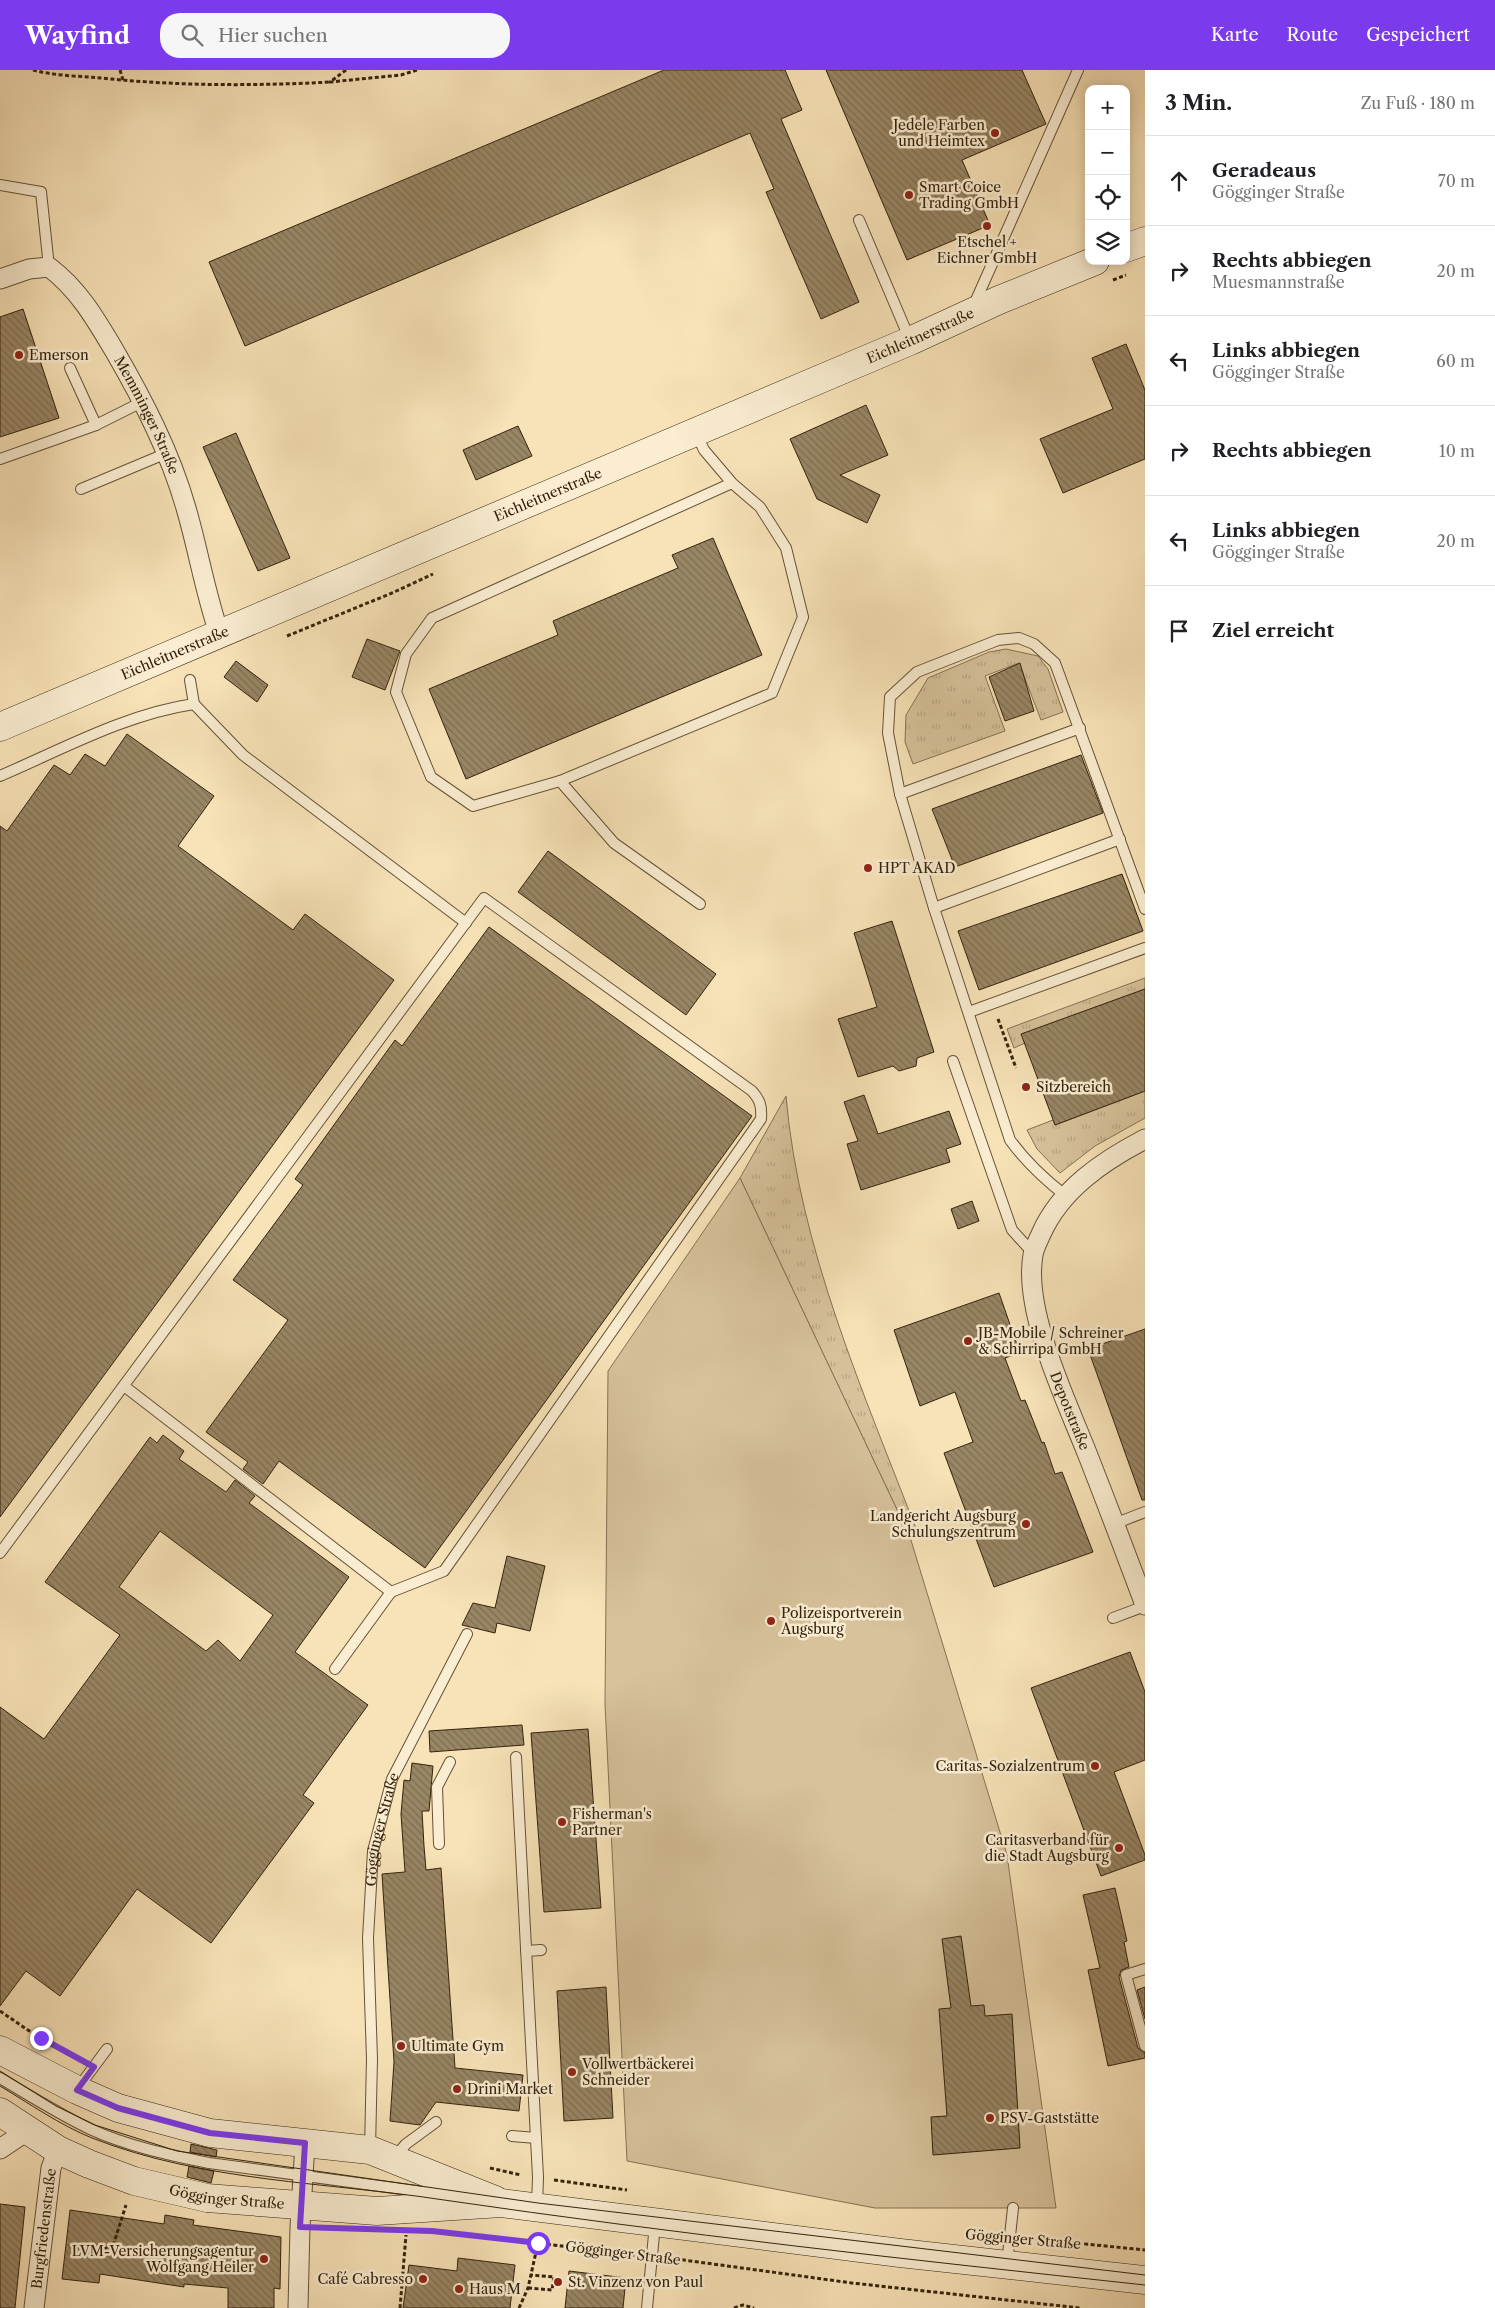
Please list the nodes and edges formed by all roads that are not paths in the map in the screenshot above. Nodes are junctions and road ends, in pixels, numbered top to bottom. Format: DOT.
graph roads {
  1 [pos="1078,70"];
  2 [pos="0,185"];
  3 [pos="859,220"];
  4 [pos="1145,241"];
  5 [pos="1130,247"];
  6 [pos="1086,265"];
  7 [pos="49,267"];
  8 [pos="0,279"];
  9 [pos="970,314"];
  10 [pos="910,341"];
  11 [pos="70,368"];
  12 [pos="144,402"];
  13 [pos="96,425"];
  14 [pos="696,432"];
  15 [pos="167,453"];
  16 [pos="0,458"];
  17 [pos="732,483"];
  18 [pos="81,488"];
  19 [pos="219,633"];
  20 [pos="190,680"];
  21 [pos="194,704"];
  22 [pos="0,728"];
  23 [pos="1080,728"];
  24 [pos="0,776"];
  25 [pos="560,781"];
  26 [pos="900,794"];
  27 [pos="1120,839"];
  28 [pos="700,904"];
  29 [pos="934,908"];
  30 [pos="1145,909"];
  31 [pos="466,923"];
  32 [pos="1145,948"];
  33 [pos="968,1012"];
  34 [pos="953,1061"];
  35 [pos="1145,1139"];
  36 [pos="1066,1196"];
  37 [pos="1033,1253"];
  38 [pos="124,1386"];
  39 [pos="1145,1512"];
  40 [pos="1114,1524"];
  41 [pos="0,1553"];
  42 [pos="391,1592"];
  43 [pos="1145,1606"];
  44 [pos="1112,1618"];
  45 [pos="468,1634"];
  46 [pos="336,1669"];
  47 [pos="516,1757"];
  48 [pos="450,1762"];
  49 [pos="439,1844"];
  50 [pos="541,1950"];
  51 [pos="526,1951"];
  52 [pos="1145,1969"];
  53 [pos="1145,2046"];
  54 [pos="107,2049"];
  55 [pos="0,2050"];
  56 [pos="0,2078"];
  57 [pos="77,2090"];
  58 [pos="0,2112"];
  59 [pos="436,2122"];
  60 [pos="27,2131"];
  61 [pos="512,2136"];
  62 [pos="536,2138"];
  63 [pos="305,2143"];
  64 [pos="0,2149"];
  65 [pos="58,2150"];
  66 [pos="381,2154"];
  67 [pos="303,2176"];
  68 [pos="502,2203"];
  69 [pos="301,2206"];
  70 [pos="537,2208"];
  71 [pos="1013,2208"];
  72 [pos="655,2223"];
  73 [pos="1007,2265"];
  74 [pos="1145,2280"];
  75 [pos="34,2308"];
  76 [pos="298,2308"];
  77 [pos="647,2308"];
  1 -- 9 [label="lane"];
  2 -- 7 [label="lane"];
  3 -- 10 [label="lane"];
  4 -- 5 [label="main road"];
  6 -- 9 [label="main road, Eichleitnerstraße"];
  7 -- 8 [label="street"];
  7 -- 12 [label="street, Memminger Straße"];
  9 -- 10 [label="main road, Eichleitnerstraße"];
  10 -- 14 [label="main road, Eichleitnerstraße"];
  11 -- 13 [label="lane"];
  12 -- 13 [label="lane"];
  12 -- 15 [label="street, Memminger Straße"];
  13 -- 16 [label="lane"];
  14 -- 17 [label="lane"];
  14 -- 19 [label="main road, Eichleitnerstraße"];
  15 -- 18 [label="lane"];
  15 -- 19 [label="street, Memminger Straße"];
  17 -- 25 [label="lane"];
  17 -- 25 [label="lane"];
  19 -- 22 [label="main road, Eichleitnerstraße"];
  20 -- 21 [label="lane"];
  21 -- 24 [label="lane"];
  21 -- 31 [label="lane"];
  23 -- 26 [label="lane"];
  23 -- 26 [label="lane"];
  23 -- 27 [label="lane"];
  25 -- 28 [label="lane"];
  26 -- 29 [label="lane"];
  27 -- 29 [label="lane"];
  27 -- 30 [label="lane"];
  29 -- 33 [label="lane"];
  31 -- 38 [label="lane"];
  31 -- 42 [label="lane"];
  32 -- 33 [label="lane"];
  33 -- 36 [label="lane"];
  34 -- 37 [label="lane"];
  35 -- 36 [label="street, Depotstraße"];
  36 -- 37 [label="street, Depotstraße"];
  37 -- 40 [label="street, Depotstraße"];
  38 -- 41 [label="lane"];
  38 -- 42 [label="lane"];
  39 -- 40 [label="lane"];
  40 -- 43 [label="street, Depotstraße"];
  42 -- 46 [label="lane"];
  43 -- 44 [label="lane"];
  45 -- 66 [label="lane, Gögginger Straße"];
  47 -- 51 [label="lane"];
  48 -- 49 [label="lane"];
  50 -- 51 [label="lane"];
  51 -- 62 [label="lane"];
  52 -- 53 [label="lane"];
  54 -- 57 [label="lane"];
  55 -- 57 [label="main road, Gögginger Straße"];
  56 -- 67 [label="lane"];
  57 -- 63 [label="main road, Gögginger Straße"];
  58 -- 60 [label="main road, Gögginger Straße"];
  59 -- 66 [label="lane"];
  60 -- 64 [label="street"];
  60 -- 65 [label="main road, Gögginger Straße"];
  61 -- 62 [label="lane"];
  62 -- 70 [label="lane"];
  63 -- 66 [label="main road, Gögginger Straße"];
  63 -- 67 [label="street"];
  65 -- 69 [label="main road, Gögginger Straße"];
  65 -- 75 [label="street, Burgfriedenstraße"];
  66 -- 68 [label="main road, Gögginger Straße"];
  67 -- 68 [label="lane"];
  67 -- 69 [label="street"];
  68 -- 69 [label="main road, Gögginger Straße"];
  68 -- 70 [label="main road, Gögginger Straße"];
  69 -- 76 [label="street"];
  70 -- 72 [label="main road, Gögginger Straße"];
  71 -- 73 [label="lane"];
  72 -- 73 [label="main road, Gögginger Straße"];
  72 -- 77 [label="lane"];
  73 -- 74 [label="main road, Gögginger Straße"];
}
